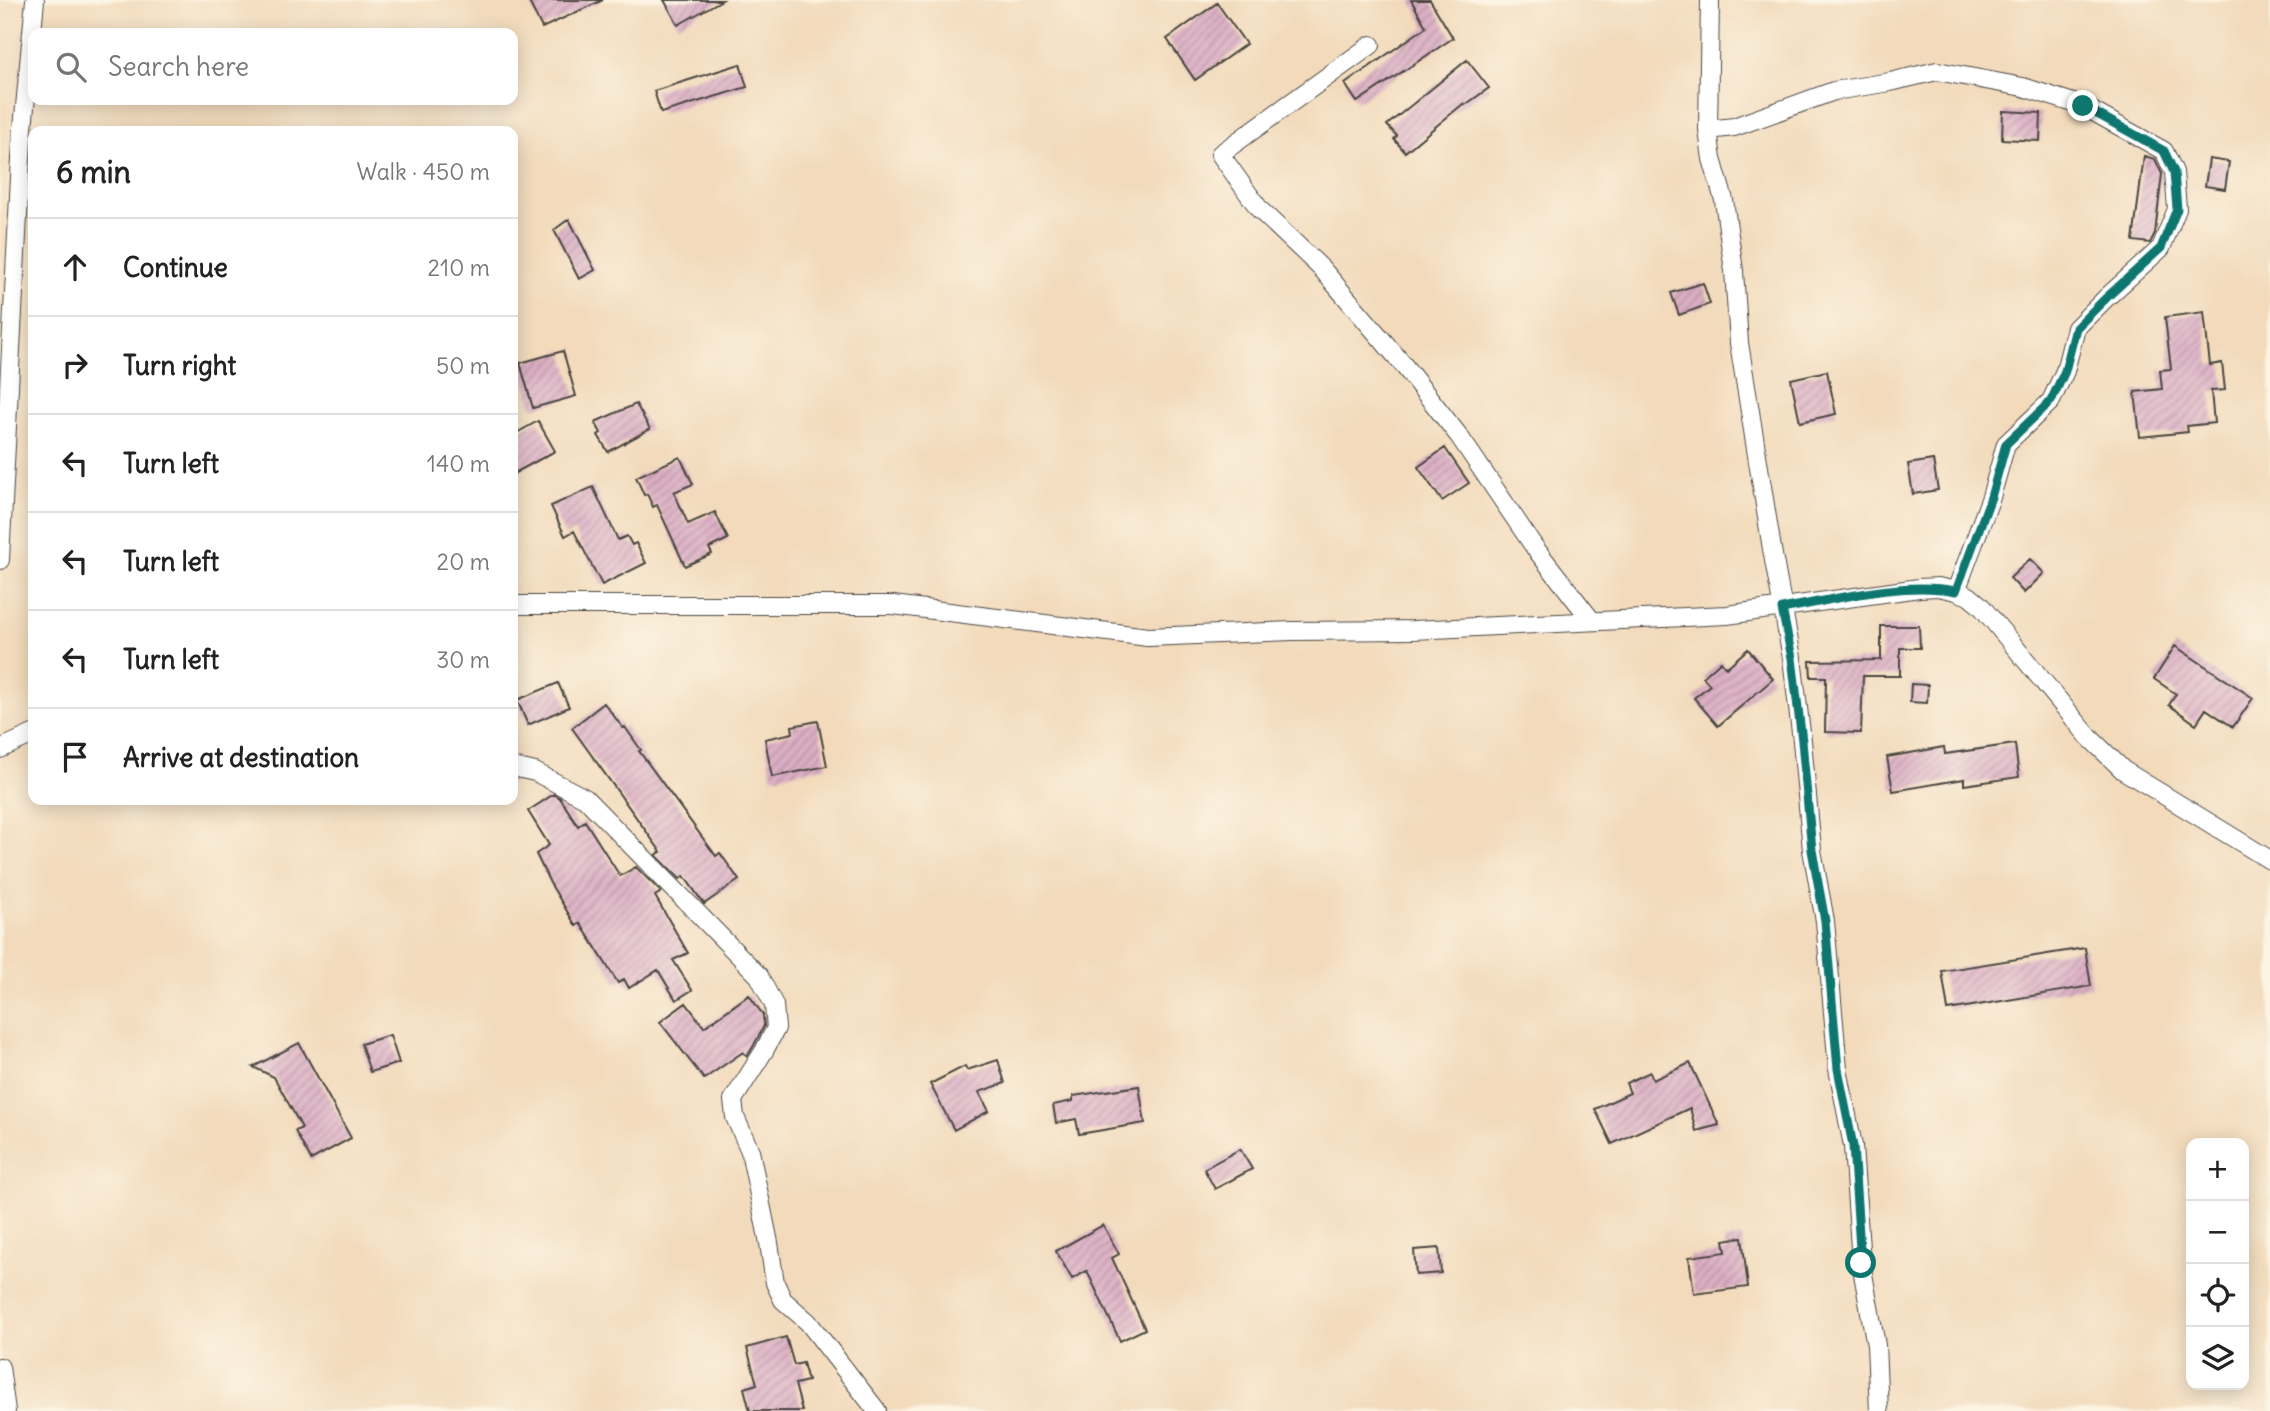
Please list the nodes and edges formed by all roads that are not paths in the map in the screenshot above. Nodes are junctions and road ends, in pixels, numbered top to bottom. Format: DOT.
graph roads {
  1 [pos="35,0"];
  2 [pos="1710,0"];
  3 [pos="32,28"];
  4 [pos="1371,45"];
  5 [pos="28,75"];
  6 [pos="1708,130"];
  7 [pos="0,559"];
  8 [pos="1956,591"];
  9 [pos="518,605"];
  10 [pos="1782,609"];
  11 [pos="1592,621"];
  12 [pos="28,736"];
  13 [pos="0,750"];
  14 [pos="518,768"];
  15 [pos="2270,860"];
  16 [pos="0,1367"];
  17 [pos="6,1411"];
  18 [pos="877,1411"];
  19 [pos="1879,1411"];
  1 -- 3 [label="street"];
  2 -- 6 [label="street"];
  4 -- 11 [label="street"];
  5 -- 7 [label="street"];
  6 -- 8 [label="street"];
  6 -- 10 [label="street"];
  8 -- 10 [label="street"];
  8 -- 15 [label="street"];
  9 -- 11 [label="street"];
  10 -- 11 [label="street"];
  10 -- 19 [label="street"];
  12 -- 13 [label="street"];
  14 -- 18 [label="street"];
  16 -- 17 [label="street"];
}
